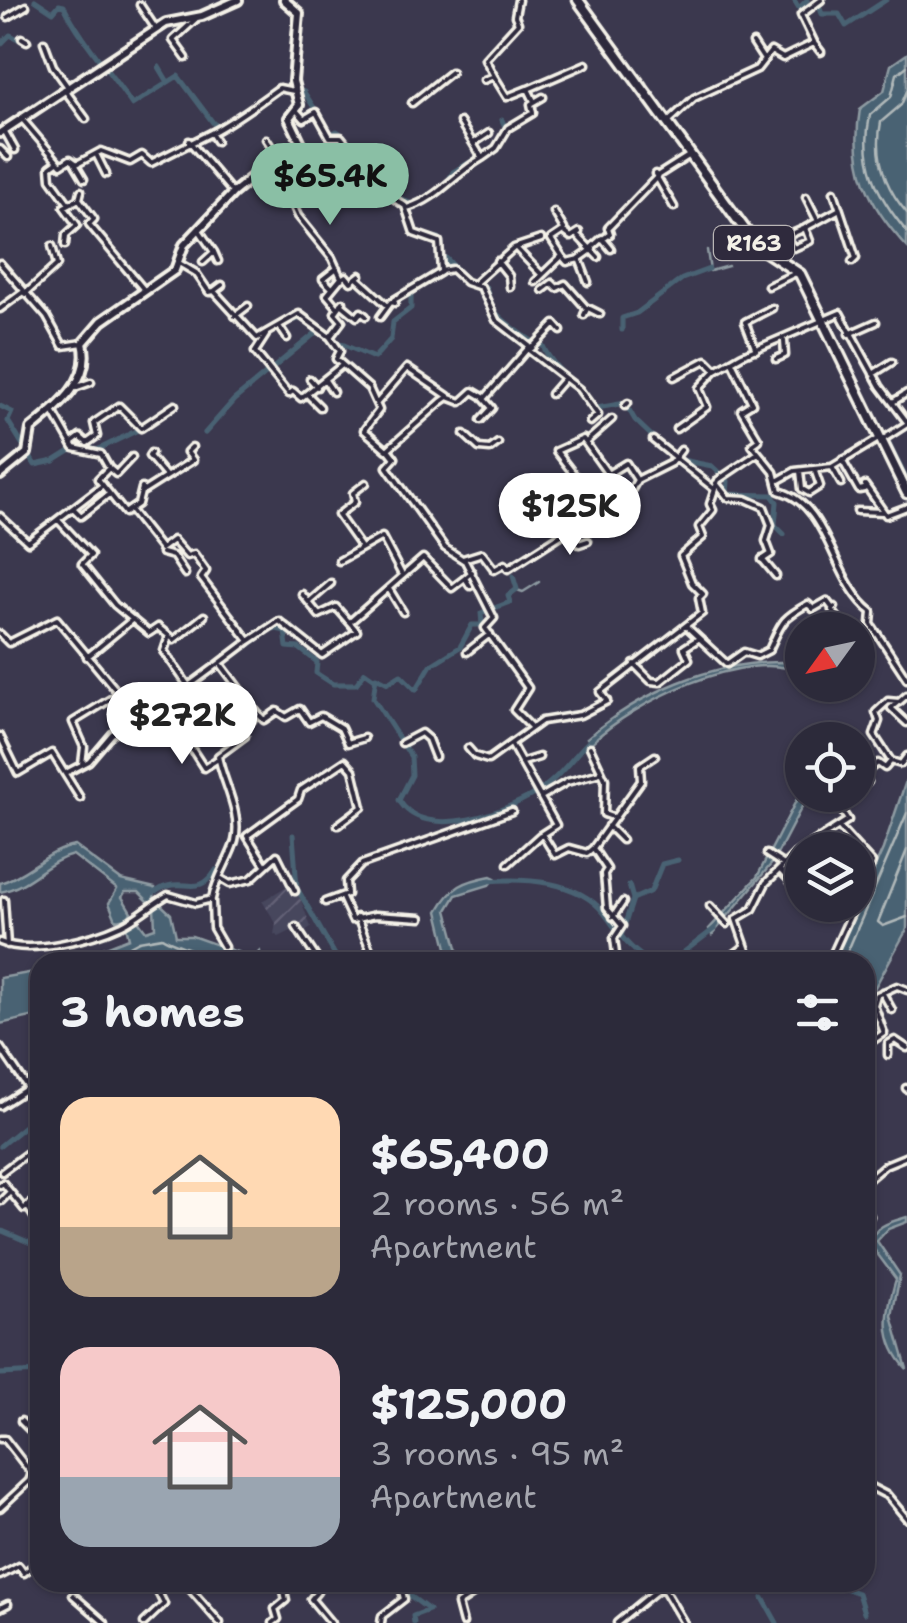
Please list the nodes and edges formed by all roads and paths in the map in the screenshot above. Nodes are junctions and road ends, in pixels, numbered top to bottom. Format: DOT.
graph roads {
  1 [pos="16,0"];
  2 [pos="238,0"];
  3 [pos="284,0"];
  4 [pos="518,0"];
  5 [pos="578,0"];
  6 [pos="818,2"];
  7 [pos="140,5"];
  8 [pos="215,6"];
  9 [pos="199,16"];
  10 [pos="8,17"];
  11 [pos="156,30"];
  12 [pos="44,42"];
  13 [pos="814,42"];
  14 [pos="754,44"];
  15 [pos="820,52"];
  16 [pos="186,58"];
  17 [pos="764,60"];
  18 [pos="586,64"];
  19 [pos="451,72"];
  20 [pos="494,76"];
  21 [pos="484,80"];
  22 [pos="66,88"];
  23 [pos="294,88"];
  24 [pos="528,90"];
  25 [pos="543,98"];
  26 [pos="534,102"];
  27 [pos="412,103"];
  28 [pos="297,111"];
  29 [pos="22,119"];
  30 [pos="86,119"];
  31 [pos="460,122"];
  32 [pos="666,124"];
  33 [pos="2,131"];
  34 [pos="211,133"];
  35 [pos="489,133"];
  36 [pos="266,139"];
  37 [pos="216,141"];
  38 [pos="188,142"];
  39 [pos="474,143"];
  40 [pos="0,148"];
  41 [pos="15,150"];
  42 [pos="96,154"];
  43 [pos="690,155"];
  44 [pos="8,157"];
  45 [pos="482,158"];
  46 [pos="58,162"];
  47 [pos="76,164"];
  48 [pos="281,168"];
  49 [pos="106,174"];
  50 [pos="656,176"];
  51 [pos="84,179"];
  52 [pos="81,191"];
  53 [pos="834,192"];
  54 [pos="233,193"];
  55 [pos="806,197"];
  56 [pos="79,199"];
  57 [pos="69,204"];
  58 [pos="674,207"];
  59 [pos="406,208"];
  60 [pos="838,210"];
  61 [pos="554,212"];
  62 [pos="818,221"];
  63 [pos="805,228"];
  64 [pos="199,230"];
  65 [pos="564,231"];
  66 [pos="785,237"];
  67 [pos="541,239"];
  68 [pos="603,239"];
  69 [pos="552,240"];
  70 [pos="65,245"];
  71 [pos="52,246"];
  72 [pos="544,246"];
  73 [pos="515,247"];
  74 [pos="592,248"];
  75 [pos="610,249"];
  76 [pos="762,250"];
  77 [pos="214,252"];
  78 [pos="562,256"];
  79 [pos="598,257"];
  80 [pos="580,260"];
  81 [pos="218,261"];
  82 [pos="498,261"];
  83 [pos="202,262"];
  84 [pos="852,262"];
  85 [pos="0,263"];
  86 [pos="179,264"];
  87 [pos="336,268"];
  88 [pos="444,270"];
  89 [pos="798,272"];
  90 [pos="541,274"];
  91 [pos="340,280"];
  92 [pos="535,282"];
  93 [pos="588,282"];
  94 [pos="474,284"];
  95 [pos="222,285"];
  96 [pos="768,286"];
  97 [pos="510,287"];
  98 [pos="332,288"];
  99 [pos="543,290"];
  100 [pos="144,291"];
  101 [pos="214,291"];
  102 [pos="24,293"];
  103 [pos="341,304"];
  104 [pos="388,306"];
  105 [pos="772,308"];
  106 [pos="0,309"];
  107 [pos="600,314"];
  108 [pos="235,316"];
  109 [pos="249,316"];
  110 [pos="366,316"];
  111 [pos="380,317"];
  112 [pos="823,321"];
  113 [pos="876,322"];
  114 [pos="279,326"];
  115 [pos="561,331"];
  116 [pos="849,334"];
  117 [pos="266,336"];
  118 [pos="330,337"];
  119 [pos="288,338"];
  120 [pos="784,340"];
  121 [pos="82,343"];
  122 [pos="531,347"];
  123 [pos="756,350"];
  124 [pos="776,359"];
  125 [pos="732,362"];
  126 [pos="892,362"];
  127 [pos="344,367"];
  128 [pos="716,370"];
  129 [pos="872,374"];
  130 [pos="674,377"];
  131 [pos="566,378"];
  132 [pos="310,379"];
  133 [pos="325,380"];
  134 [pos="91,382"];
  135 [pos="72,385"];
  136 [pos="318,386"];
  137 [pos="333,392"];
  138 [pos="907,393"];
  139 [pos="308,394"];
  140 [pos="384,394"];
  141 [pos="551,394"];
  142 [pos="448,397"];
  143 [pos="484,399"];
  144 [pos="390,401"];
  145 [pos="894,402"];
  146 [pos="377,403"];
  147 [pos="175,406"];
  148 [pos="320,407"];
  149 [pos="54,413"];
  150 [pos="105,415"];
  151 [pos="598,415"];
  152 [pos="481,420"];
  153 [pos="109,422"];
  154 [pos="590,422"];
  155 [pos="907,423"];
  156 [pos="676,429"];
  157 [pos="464,434"];
  158 [pos="880,439"];
  159 [pos="653,440"];
  160 [pos="586,442"];
  161 [pos="498,443"];
  162 [pos="73,446"];
  163 [pos="192,447"];
  164 [pos="387,450"];
  165 [pos="681,450"];
  166 [pos="152,453"];
  167 [pos="758,453"];
  168 [pos="132,457"];
  169 [pos="675,459"];
  170 [pos="842,460"];
  171 [pos="832,467"];
  172 [pos="110,468"];
  173 [pos="814,469"];
  174 [pos="800,470"];
  175 [pos="0,474"];
  176 [pos="165,475"];
  177 [pos="637,480"];
  178 [pos="777,481"];
  179 [pos="366,483"];
  180 [pos="841,483"];
  181 [pos="103,485"];
  182 [pos="714,486"];
  183 [pos="144,489"];
  184 [pos="907,493"];
  185 [pos="110,494"];
  186 [pos="152,496"];
  187 [pos="907,507"];
  188 [pos="73,508"];
  189 [pos="130,511"];
  190 [pos="858,511"];
  191 [pos="883,512"];
  192 [pos="0,516"];
  193 [pos="589,517"];
  194 [pos="58,520"];
  195 [pos="570,529"];
  196 [pos="588,541"];
  197 [pos="368,542"];
  198 [pos="360,546"];
  199 [pos="374,550"];
  200 [pos="162,553"];
  201 [pos="463,559"];
  202 [pos="338,561"];
  203 [pos="472,572"];
  204 [pos="401,573"];
  205 [pos="185,574"];
  206 [pos="776,576"];
  207 [pos="465,578"];
  208 [pos="331,584"];
  209 [pos="470,586"];
  210 [pos="389,589"];
  211 [pos="302,594"];
  212 [pos="309,602"];
  213 [pos="403,612"];
  214 [pos="792,612"];
  215 [pos="836,612"];
  216 [pos="204,616"];
  217 [pos="785,618"];
  218 [pos="133,619"];
  219 [pos="350,622"];
  220 [pos="686,626"];
  221 [pos="0,634"];
  222 [pos="490,634"];
  223 [pos="169,636"];
  224 [pos="698,640"];
  225 [pos="249,641"];
  226 [pos="467,652"];
  227 [pos="87,657"];
  228 [pos="221,664"];
  229 [pos="634,664"];
  230 [pos="907,679"];
  231 [pos="189,687"];
  232 [pos="119,694"];
  233 [pos="906,695"];
  234 [pos="899,702"];
  235 [pos="163,704"];
  236 [pos="526,711"];
  237 [pos="258,714"];
  238 [pos="520,717"];
  239 [pos="139,718"];
  240 [pos="907,723"];
  241 [pos="532,728"];
  242 [pos="0,736"];
  243 [pos="364,738"];
  244 [pos="405,742"];
  245 [pos="511,744"];
  246 [pos="590,747"];
  247 [pos="468,748"];
  248 [pos="655,756"];
  249 [pos="907,756"];
  250 [pos="435,757"];
  251 [pos="540,757"];
  252 [pos="218,759"];
  253 [pos="890,761"];
  254 [pos="522,762"];
  255 [pos="82,764"];
  256 [pos="875,764"];
  257 [pos="603,772"];
  258 [pos="66,774"];
  259 [pos="539,794"];
  260 [pos="80,798"];
  261 [pos="512,811"];
  262 [pos="843,812"];
  263 [pos="614,818"];
  264 [pos="338,825"];
  265 [pos="607,826"];
  266 [pos="819,828"];
  267 [pos="840,828"];
  268 [pos="822,832"];
  269 [pos="829,832"];
  270 [pos="844,832"];
  271 [pos="542,834"];
  272 [pos="622,840"];
  273 [pos="592,848"];
  274 [pos="768,854"];
  275 [pos="264,863"];
  276 [pos="508,864"];
  277 [pos="785,866"];
  278 [pos="783,868"];
  279 [pos="785,871"];
  280 [pos="220,878"];
  281 [pos="296,891"];
  282 [pos="342,896"];
  283 [pos="212,899"];
  284 [pos="4,900"];
  285 [pos="324,902"];
  286 [pos="623,902"];
  287 [pos="710,906"];
  288 [pos="357,917"];
  289 [pos="614,917"];
  290 [pos="422,918"];
  291 [pos="847,922"];
  292 [pos="727,924"];
  293 [pos="296,927"];
  294 [pos="0,942"];
  295 [pos="7,945"];
  296 [pos="224,947"];
  297 [pos="744,947"];
  298 [pos="312,952"];
  299 [pos="370,952"];
  300 [pos="617,952"];
  301 [pos="737,952"];
  302 [pos="746,952"];
  303 [pos="834,952"];
  304 [pos="907,990"];
  305 [pos="882,992"];
  306 [pos="875,1001"];
  307 [pos="875,1007"];
  308 [pos="892,1010"];
  309 [pos="875,1039"];
  310 [pos="0,1047"];
  311 [pos="907,1048"];
  312 [pos="888,1056"];
  313 [pos="30,1084"];
  314 [pos="27,1086"];
  315 [pos="30,1090"];
  316 [pos="0,1106"];
  317 [pos="907,1156"];
  318 [pos="30,1159"];
  319 [pos="875,1175"];
  320 [pos="1,1177"];
  321 [pos="10,1192"];
  322 [pos="0,1201"];
  323 [pos="30,1203"];
  324 [pos="26,1206"];
  325 [pos="30,1212"];
  326 [pos="21,1421"];
  327 [pos="29,1429"];
  328 [pos="0,1439"];
  329 [pos="30,1471"];
  330 [pos="30,1482"];
  331 [pos="875,1489"];
  332 [pos="0,1508"];
  333 [pos="907,1520"];
  334 [pos="30,1568"];
  335 [pos="0,1576"];
  336 [pos="158,1592"];
  337 [pos="194,1592"];
  338 [pos="284,1592"];
  339 [pos="317,1592"];
  340 [pos="402,1592"];
  341 [pos="476,1592"];
  342 [pos="652,1592"];
  343 [pos="666,1592"];
  344 [pos="73,1595"];
  345 [pos="8,1604"];
  346 [pos="0,1608"];
  347 [pos="105,1623"];
  348 [pos="144,1623"];
  349 [pos="220,1623"];
  350 [pos="273,1623"];
  351 [pos="331,1623"];
  352 [pos="381,1623"];
  353 [pos="464,1623"];
  354 [pos="617,1623"];
  355 [pos="684,1623"];
  1 -- 10 [label="street"];
  2 -- 8 [label="main road"];
  3 -- 23 [label="main road"];
  4 -- 20 [label="street"];
  5 -- 32 [label="main road, R163"];
  6 -- 13 [label="street"];
  7 -- 11 [label="street"];
  8 -- 9 [label="main road"];
  9 -- 11 [label="main road"];
  9 -- 16 [label="street"];
  11 -- 22 [label="main road"];
  12 -- 22 [label="street"];
  13 -- 15 [label="street"];
  13 -- 17 [label="street"];
  14 -- 17 [label="street"];
  17 -- 32 [label="street"];
  18 -- 24 [label="street"];
  19 -- 27 [label="street"];
  20 -- 21 [label="street"];
  20 -- 24 [label="street"];
  22 -- 29 [label="main road"];
  22 -- 30 [label="street"];
  23 -- 28 [label="main road"];
  23 -- 34 [label="street"];
  24 -- 26 [label="street"];
  25 -- 26 [label="street"];
  26 -- 45 [label="street"];
  28 -- 48 [label="main road"];
  28 -- 59 [label="street"];
  29 -- 33 [label="main road"];
  29 -- 46 [label="street"];
  31 -- 39 [label="street"];
  32 -- 43 [label="main road, R163"];
  33 -- 41 [label="street"];
  34 -- 37 [label="street"];
  34 -- 38 [label="street"];
  35 -- 39 [label="street"];
  36 -- 48 [label="street"];
  38 -- 42 [label="street"];
  38 -- 54 [label="street"];
  39 -- 45 [label="street"];
  40 -- 44 [label="street"];
  42 -- 47 [label="street"];
  42 -- 49 [label="street"];
  43 -- 50 [label="street"];
  43 -- 76 [label="main road, R163"];
  45 -- 59 [label="street"];
  46 -- 47 [label="street"];
  46 -- 57 [label="street"];
  47 -- 51 [label="street"];
  48 -- 54 [label="main road"];
  48 -- 87 [label="street"];
  50 -- 58 [label="street"];
  50 -- 68 [label="street"];
  52 -- 56 [label="street"];
  53 -- 60 [label="street"];
  54 -- 64 [label="main road"];
  55 -- 62 [label="street"];
  56 -- 57 [label="street"];
  56 -- 100 [label="street"];
  57 -- 70 [label="street"];
  59 -- 88 [label="street"];
  60 -- 62 [label="street"];
  60 -- 84 [label="street"];
  61 -- 65 [label="street"];
  62 -- 63 [label="street"];
  63 -- 66 [label="street"];
  63 -- 66 [label="street"];
  64 -- 77 [label="street"];
  64 -- 86 [label="main road"];
  65 -- 69 [label="street"];
  65 -- 74 [label="street"];
  66 -- 76 [label="street"];
  67 -- 73 [label="street"];
  68 -- 74 [label="street"];
  68 -- 75 [label="street"];
  69 -- 72 [label="street"];
  69 -- 78 [label="street"];
  71 -- 102 [label="street"];
  73 -- 82 [label="street"];
  73 -- 90 [label="street"];
  74 -- 79 [label="street"];
  74 -- 80 [label="street"];
  76 -- 89 [label="main road, R163"];
  77 -- 81 [label="street"];
  77 -- 83 [label="street"];
  78 -- 80 [label="street"];
  78 -- 90 [label="street"];
  80 -- 93 [label="street"];
  82 -- 94 [label="street"];
  82 -- 97 [label="street"];
  85 -- 102 [label="street"];
  86 -- 100 [label="main road"];
  86 -- 101 [label="street"];
  87 -- 91 [label="street"];
  87 -- 98 [label="street"];
  88 -- 94 [label="street"];
  88 -- 104 [label="street"];
  89 -- 96 [label="street"];
  89 -- 112 [label="main road, R163"];
  90 -- 92 [label="street"];
  91 -- 98 [label="street"];
  91 -- 104 [label="street"];
  94 -- 122 [label="street"];
  95 -- 101 [label="street"];
  98 -- 103 [label="street"];
  99 -- 107 [label="street"];
  100 -- 121 [label="main road"];
  101 -- 108 [label="street"];
  102 -- 106 [label="street"];
  102 -- 121 [label="street"];
  103 -- 110 [label="street"];
  103 -- 118 [label="street"];
  104 -- 111 [label="street"];
  105 -- 123 [label="street"];
  108 -- 109 [label="street"];
  108 -- 117 [label="street"];
  112 -- 116 [label="street"];
  112 -- 120 [label="street"];
  112 -- 158 [label="main road, R163"];
  113 -- 116 [label="street"];
  114 -- 117 [label="street"];
  114 -- 118 [label="street"];
  114 -- 119 [label="street"];
  115 -- 122 [label="street"];
  116 -- 129 [label="street"];
  117 -- 139 [label="street"];
  118 -- 127 [label="street"];
  120 -- 123 [label="street"];
  120 -- 124 [label="street"];
  121 -- 135 [label="main road"];
  122 -- 131 [label="street"];
  122 -- 143 [label="street"];
  123 -- 125 [label="street"];
  125 -- 128 [label="street"];
  125 -- 167 [label="street"];
  126 -- 129 [label="street"];
  127 -- 133 [label="street"];
  127 -- 146 [label="street"];
  128 -- 130 [label="street"];
  128 -- 156 [label="street"];
  129 -- 145 [label="street"];
  131 -- 141 [label="street"];
  131 -- 151 [label="street"];
  132 -- 136 [label="street"];
  133 -- 136 [label="street"];
  133 -- 137 [label="street"];
  134 -- 135 [label="street"];
  135 -- 149 [label="main road"];
  136 -- 139 [label="street"];
  138 -- 145 [label="street"];
  139 -- 148 [label="street"];
  140 -- 142 [label="street"];
  140 -- 144 [label="street"];
  140 -- 146 [label="street"];
  142 -- 143 [label="street"];
  142 -- 164 [label="street"];
  143 -- 152 [label="street"];
  145 -- 155 [label="street"];
  146 -- 164 [label="street"];
  147 -- 150 [label="street"];
  149 -- 162 [label="street"];
  149 -- 175 [label="main road"];
  150 -- 153 [label="street"];
  150 -- 162 [label="street"];
  151 -- 154 [label="street"];
  151 -- 160 [label="street"];
  155 -- 158 [label="street"];
  157 -- 161 [label="street"];
  158 -- 170 [label="street"];
  158 -- 184 [label="main road, R163"];
  159 -- 169 [label="street"];
  160 -- 177 [label="street"];
  160 -- 193 [label="street"];
  162 -- 172 [label="street"];
  163 -- 176 [label="street"];
  164 -- 201 [label="street"];
  165 -- 169 [label="street"];
  166 -- 176 [label="street"];
  167 -- 178 [label="street"];
  167 -- 182 [label="street"];
  168 -- 172 [label="street"];
  169 -- 177 [label="street"];
  169 -- 182 [label="street"];
  170 -- 171 [label="street"];
  170 -- 191 [label="street"];
  171 -- 173 [label="street"];
  171 -- 180 [label="street"];
  172 -- 181 [label="street"];
  173 -- 174 [label="street"];
  173 -- 174 [label="street"];
  174 -- 178 [label="street"];
  176 -- 183 [label="street"];
  177 -- 193 [label="street"];
  178 -- 230 [label="street"];
  179 -- 198 [label="street"];
  181 -- 185 [label="street"];
  181 -- 188 [label="street"];
  182 -- 206 [label="street"];
  182 -- 220 [label="street"];
  183 -- 186 [label="street"];
  183 -- 189 [label="street"];
  185 -- 188 [label="street"];
  185 -- 189 [label="street"];
  187 -- 191 [label="street"];
  188 -- 194 [label="street"];
  189 -- 225 [label="street"];
  190 -- 191 [label="street"];
  192 -- 194 [label="street"];
  193 -- 195 [label="street"];
  194 -- 218 [label="street"];
  195 -- 196 [label="street"];
  195 -- 201 [label="street"];
  197 -- 198 [label="street"];
  197 -- 199 [label="street"];
  197 -- 204 [label="street"];
  198 -- 202 [label="street"];
  200 -- 205 [label="street"];
  201 -- 203 [label="street"];
  203 -- 207 [label="street"];
  203 -- 222 [label="street"];
  204 -- 207 [label="street"];
  204 -- 210 [label="street"];
  207 -- 209 [label="street"];
  208 -- 212 [label="street"];
  210 -- 213 [label="street"];
  210 -- 219 [label="street"];
  211 -- 212 [label="street"];
  212 -- 219 [label="street"];
  214 -- 215 [label="street"];
  216 -- 223 [label="street"];
  217 -- 224 [label="street"];
  218 -- 223 [label="street"];
  218 -- 227 [label="street"];
  219 -- 225 [label="street"];
  220 -- 224 [label="street"];
  220 -- 229 [label="street"];
  221 -- 227 [label="street"];
  222 -- 226 [label="street"];
  222 -- 238 [label="street"];
  223 -- 231 [label="street"];
  224 -- 229 [label="street"];
  225 -- 228 [label="street"];
  227 -- 232 [label="street"];
  228 -- 231 [label="street"];
  228 -- 237 [label="street"];
  229 -- 241 [label="street"];
  231 -- 235 [label="street"];
  232 -- 239 [label="street"];
  232 -- 255 [label="street"];
  233 -- 234 [label="street"];
  234 -- 240 [label="street"];
  234 -- 253 [label="street"];
  235 -- 239 [label="street"];
  235 -- 252 [label="street"];
  236 -- 238 [label="street"];
  237 -- 243 [label="street"];
  237 -- 252 [label="street"];
  238 -- 241 [label="street"];
  239 -- 255 [label="street"];
  241 -- 245 [label="street"];
  242 -- 258 [label="street"];
  244 -- 250 [label="street"];
  245 -- 247 [label="street"];
  245 -- 254 [label="street"];
  246 -- 257 [label="street"];
  248 -- 263 [label="street"];
  249 -- 253 [label="street"];
  251 -- 254 [label="street"];
  252 -- 280 [label="street"];
  253 -- 256 [label="street"];
  254 -- 259 [label="street"];
  255 -- 258 [label="street"];
  257 -- 259 [label="street"];
  257 -- 263 [label="street"];
  258 -- 260 [label="street"];
  259 -- 271 [label="street"];
  261 -- 282 [label="street"];
  262 -- 267 [label="street"];
  263 -- 265 [label="street"];
  264 -- 275 [label="street"];
  265 -- 272 [label="street"];
  265 -- 273 [label="street"];
  266 -- 268 [label="street"];
  267 -- 269 [label="street"];
  267 -- 270 [label="street"];
  271 -- 273 [label="street"];
  271 -- 276 [label="street"];
  273 -- 289 [label="street"];
  274 -- 278 [label="street"];
  275 -- 280 [label="street"];
  275 -- 281 [label="street"];
  277 -- 278 [label="street"];
  278 -- 279 [label="street"];
  278 -- 297 [label="street"];
  280 -- 283 [label="street"];
  282 -- 285 [label="street"];
  282 -- 288 [label="street"];
  283 -- 295 [label="street"];
  283 -- 296 [label="street"];
  284 -- 295 [label="street"];
  286 -- 289 [label="street"];
  287 -- 292 [label="street"];
  288 -- 290 [label="street"];
  288 -- 299 [label="street"];
  289 -- 300 [label="street"];
  291 -- 303 [label="street"];
  293 -- 298 [label="street"];
  294 -- 295 [label="street"];
  297 -- 301 [label="street"];
  297 -- 302 [label="street"];
  304 -- 305 [label="street"];
  305 -- 306 [label="street"];
  305 -- 308 [label="street"];
  307 -- 309 [label="street"];
  310 -- 314 [label="street"];
  311 -- 312 [label="street"];
  313 -- 314 [label="street"];
  314 -- 315 [label="street"];
  314 -- 316 [label="street"];
  317 -- 319 [label="street"];
  318 -- 320 [label="street"];
  320 -- 321 [label="street"];
  321 -- 322 [label="street"];
  321 -- 324 [label="street"];
  323 -- 324 [label="street"];
  324 -- 325 [label="street"];
  326 -- 327 [label="street"];
  328 -- 329 [label="street"];
  330 -- 332 [label="street"];
  331 -- 333 [label="street"];
  334 -- 335 [label="street"];
  336 -- 348 [label="street"];
  337 -- 349 [label="street"];
  338 -- 350 [label="street"];
  339 -- 351 [label="street"];
  340 -- 352 [label="street"];
  341 -- 353 [label="street"];
  342 -- 354 [label="street"];
  343 -- 355 [label="street"];
  344 -- 347 [label="street"];
  345 -- 346 [label="street"];
}
